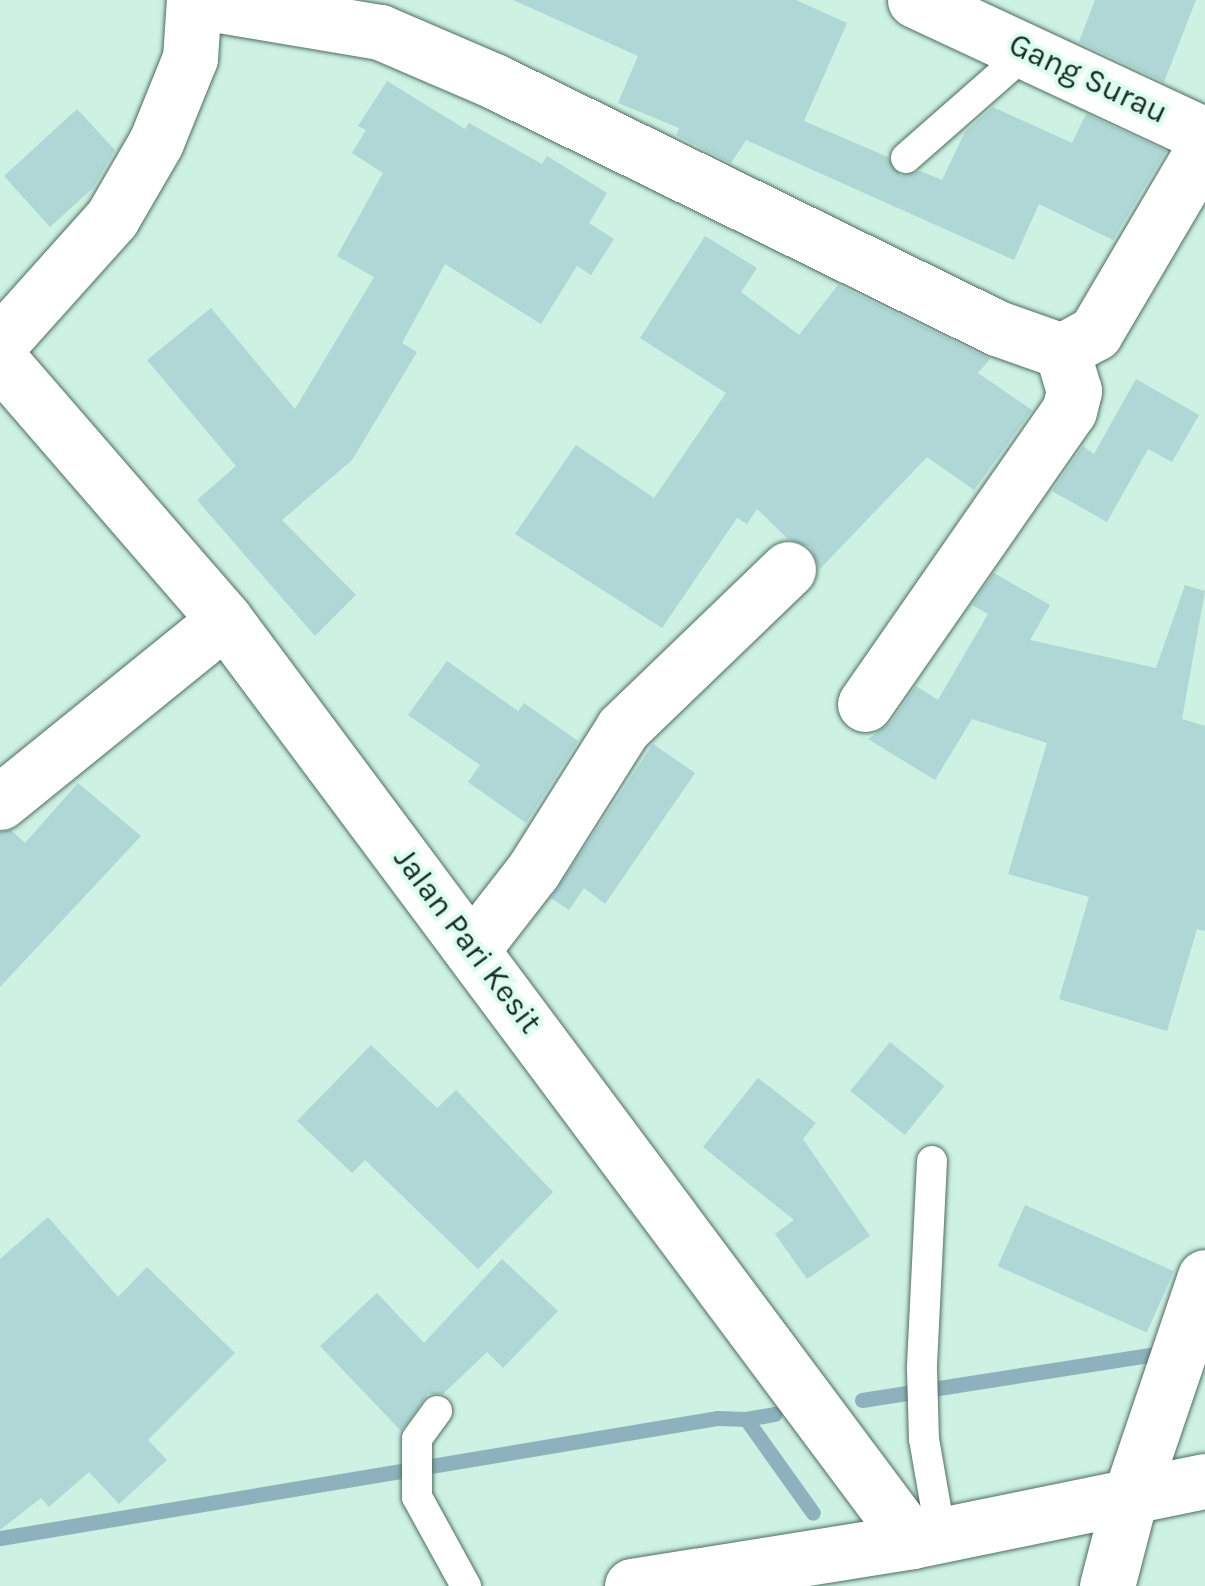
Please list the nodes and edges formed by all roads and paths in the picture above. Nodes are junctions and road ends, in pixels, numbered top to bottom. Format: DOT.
graph roads {
  1 [pos="915,0"];
  2 [pos="195,1"];
  3 [pos="1029,50"];
  4 [pos="1205,136"];
  5 [pos="1205,146"];
  6 [pos="906,158"];
  7 [pos="0,343"];
  8 [pos="1062,351"];
  9 [pos="0,360"];
  10 [pos="788,568"];
  11 [pos="225,620"];
  12 [pos="865,704"];
  13 [pos="0,802"];
  14 [pos="473,948"];
  15 [pos="932,1160"];
  16 [pos="1205,1277"];
  17 [pos="437,1411"];
  18 [pos="1205,1482"];
  19 [pos="1131,1494"];
  20 [pos="926,1539"];
  21 [pos="466,1586"];
  22 [pos="632,1586"];
  23 [pos="1108,1586"];
  1 -- 3 [label="street, Gang Surau"];
  2 -- 7 [label="street"];
  2 -- 8 [label="street"];
  3 -- 4 [label="street, Gang Surau"];
  3 -- 6 [label="lane"];
  5 -- 8 [label="street"];
  8 -- 12 [label="street"];
  9 -- 11 [label="street, Jalan Pari Kesit"];
  10 -- 14 [label="street"];
  11 -- 13 [label="street"];
  11 -- 14 [label="street, Jalan Pari Kesit"];
  14 -- 20 [label="street, Jalan Pari Kesit"];
  15 -- 20 [label="lane"];
  16 -- 19 [label="street"];
  17 -- 21 [label="lane"];
  18 -- 19 [label="street"];
  19 -- 20 [label="street"];
  19 -- 23 [label="street"];
  20 -- 22 [label="street"];
}
